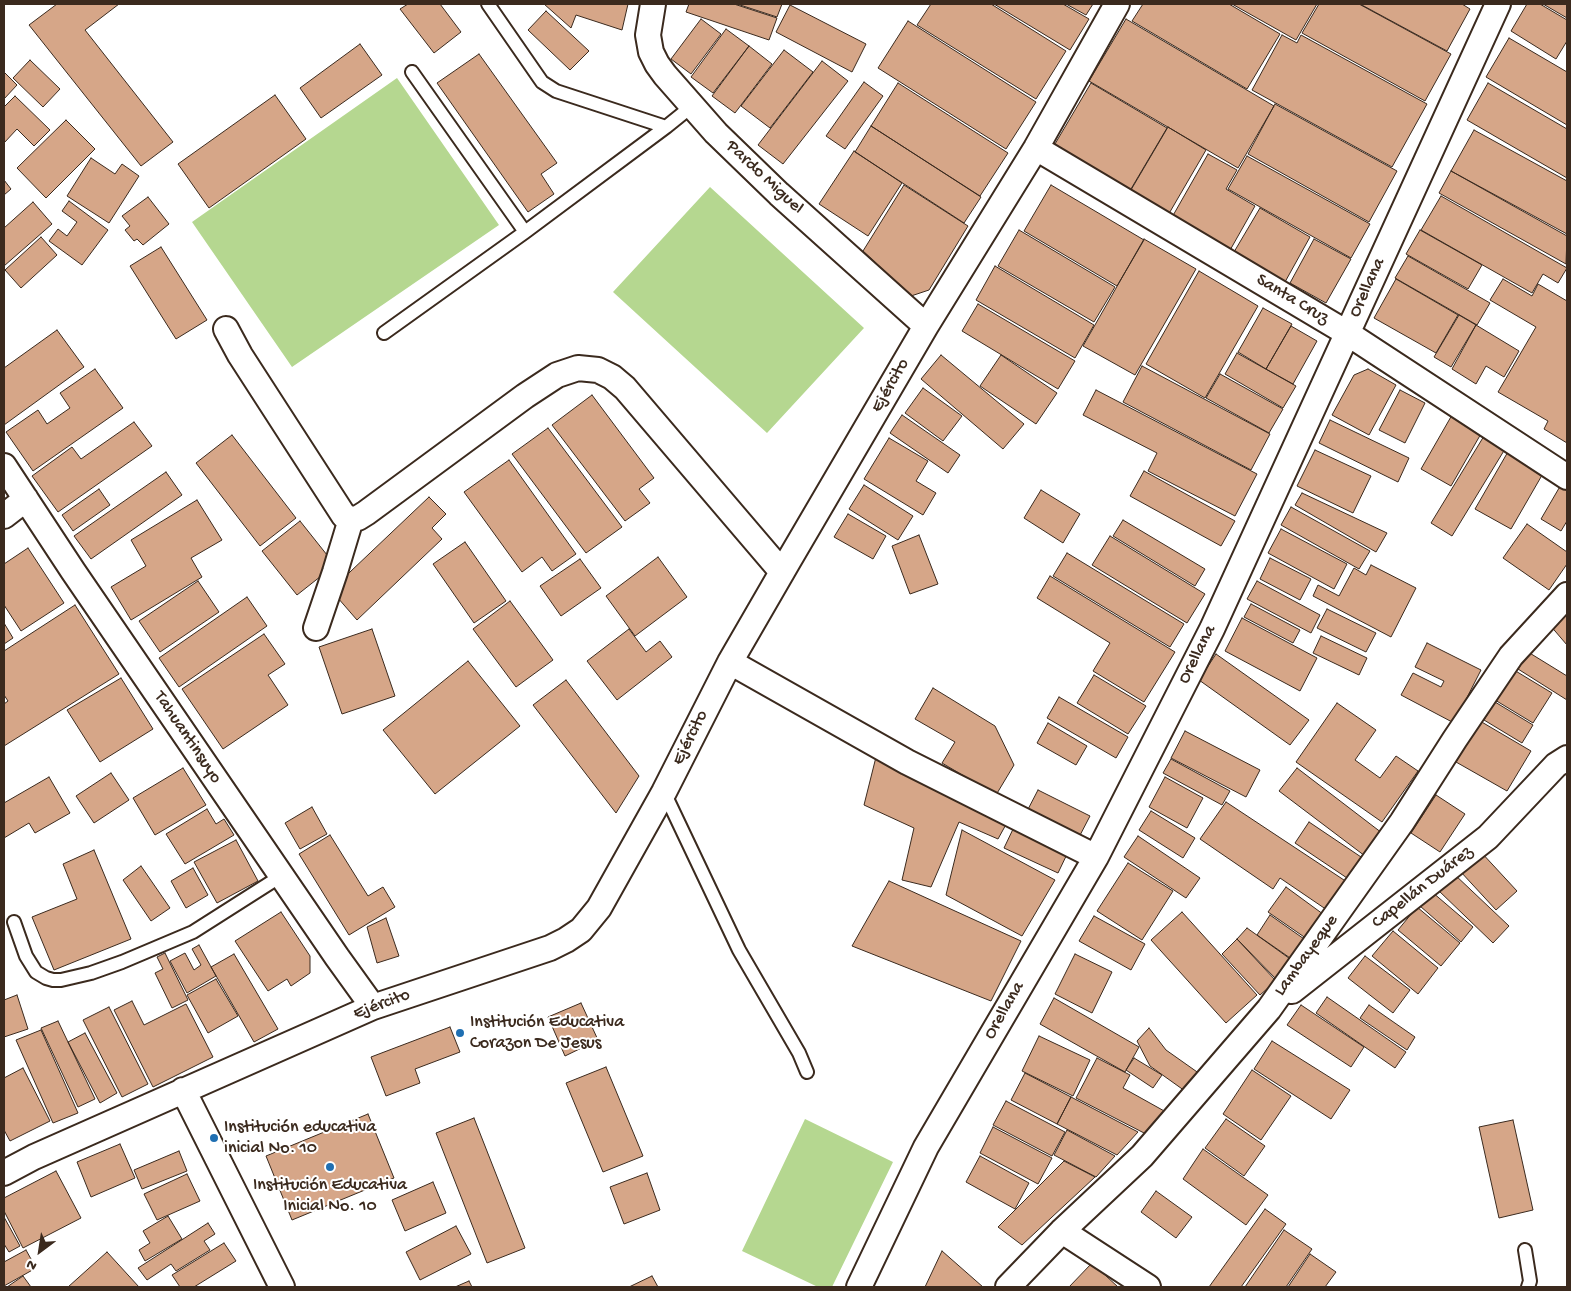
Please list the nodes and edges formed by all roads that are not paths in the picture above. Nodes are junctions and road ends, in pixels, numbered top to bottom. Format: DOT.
graph roads {
  1 [pos="488,4"];
  2 [pos="653,4"];
  3 [pos="1117,4"];
  4 [pos="1498,4"];
  5 [pos="412,72"];
  6 [pos="692,106"];
  7 [pos="666,127"];
  8 [pos="1036,148"];
  9 [pos="525,232"];
  10 [pos="926,326"];
  11 [pos="226,329"];
  12 [pos="1348,333"];
  13 [pos="384,334"];
  14 [pos="4,466"];
  15 [pos="1567,477"];
  16 [pos="26,499"];
  17 [pos="4,516"];
  18 [pos="352,518"];
  19 [pos="782,572"];
  20 [pos="1567,595"];
  21 [pos="316,628"];
  22 [pos="730,662"];
  23 [pos="1567,758"];
  24 [pos="664,792"];
  25 [pos="1096,857"];
  26 [pos="281,876"];
  27 [pos="14,922"];
  28 [pos="373,1006"];
  29 [pos="1269,1009"];
  30 [pos="807,1072"];
  31 [pos="183,1090"];
  32 [pos="4,1173"];
  33 [pos="1062,1231"];
  34 [pos="1525,1250"];
  35 [pos="282,1287"];
  36 [pos="859,1287"];
  37 [pos="1008,1287"];
  38 [pos="1148,1287"];
  39 [pos="1528,1287"];
  1 -- 7 [label="lane"];
  2 -- 6 [label="street, Pardo Miguel"];
  3 -- 8 [label="street, Ejército"];
  4 -- 12 [label="street, Orellana"];
  5 -- 9 [label="lane"];
  6 -- 7 [label="lane"];
  6 -- 10 [label="street, Pardo Miguel"];
  7 -- 9 [label="lane"];
  8 -- 10 [label="street, Ejército"];
  8 -- 12 [label="street, Santa Cruz"];
  9 -- 13 [label="lane"];
  10 -- 19 [label="street, Ejército"];
  11 -- 18 [label="street"];
  12 -- 15 [label="street, Santa Cruz"];
  12 -- 25 [label="street, Orellana"];
  14 -- 16 [label="street, Tahuantinsuyo"];
  16 -- 17 [label="street"];
  16 -- 26 [label="street, Tahuantinsuyo"];
  18 -- 19 [label="street"];
  18 -- 21 [label="street"];
  19 -- 22 [label="street, Ejército"];
  20 -- 29 [label="street, Lambayeque"];
  22 -- 24 [label="street, Ejército"];
  22 -- 25 [label="street"];
  23 -- 29 [label="street, Capellán Duárez"];
  24 -- 28 [label="street, Ejército"];
  24 -- 30 [label="lane"];
  25 -- 36 [label="street, Orellana"];
  26 -- 27 [label="lane"];
  26 -- 28 [label="street, Tahuantinsuyo"];
  28 -- 31 [label="street, Ejército"];
  29 -- 33 [label="street, Lambayeque"];
  31 -- 32 [label="street, Ejército"];
  31 -- 35 [label="street"];
  33 -- 37 [label="street, Lambayeque"];
  33 -- 38 [label="street"];
  34 -- 39 [label="lane"];
}
